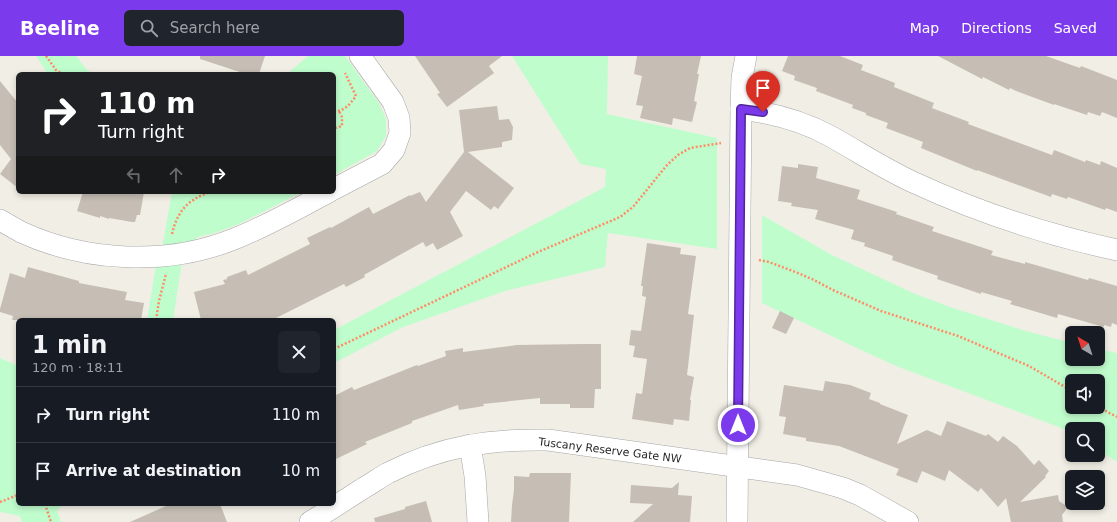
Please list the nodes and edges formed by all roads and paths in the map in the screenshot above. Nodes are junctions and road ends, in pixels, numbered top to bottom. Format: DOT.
graph roads {
  1 [pos="46,56"];
  2 [pos="360,56"];
  3 [pos="746,56"];
  4 [pos="343,68"];
  5 [pos="59,72"];
  6 [pos="741,109"];
  7 [pos="336,111"];
  8 [pos="339,112"];
  9 [pos="336,128"];
  10 [pos="740,142"];
  11 [pos="336,188"];
  12 [pos="205,194"];
  13 [pos="325,194"];
  14 [pos="0,220"];
  15 [pos="172,236"];
  16 [pos="1117,250"];
  17 [pos="740,254"];
  18 [pos="167,272"];
  19 [pos="156,318"];
  20 [pos="336,348"];
  21 [pos="1065,387"];
  22 [pos="1105,411"];
  23 [pos="1117,417"];
  24 [pos="470,445"];
  25 [pos="737,467"];
  26 [pos="16,496"];
  27 [pos="0,502"];
  28 [pos="336,505"];
  29 [pos="46,506"];
  30 [pos="335,506"];
  31 [pos="51,522"];
  32 [pos="310,522"];
  33 [pos="478,522"];
  34 [pos="737,522"];
  35 [pos="908,522"];
  1 -- 5 [label="path"];
  2 -- 11 [label="street"];
  3 -- 6 [label="street"];
  4 -- 8 [label="path"];
  6 -- 10 [label="street"];
  6 -- 16 [label="street"];
  7 -- 8 [label="path"];
  8 -- 9 [label="path"];
  10 -- 17 [label="street"];
  10 -- 20 [label="path"];
  12 -- 15 [label="path"];
  13 -- 14 [label="street"];
  17 -- 21 [label="path"];
  17 -- 25 [label="street"];
  18 -- 19 [label="path"];
  22 -- 23 [label="path"];
  24 -- 25 [label="street, Tuscany Reserve Gate NW"];
  24 -- 28 [label="street, Tuscany Reserve Gate NW"];
  24 -- 33 [label="street"];
  25 -- 34 [label="street"];
  25 -- 35 [label="street, Tuscany Reserve Gate NW"];
  26 -- 27 [label="path"];
  29 -- 31 [label="path"];
  30 -- 32 [label="street, Tuscany Reserve Gate NW"];
}
